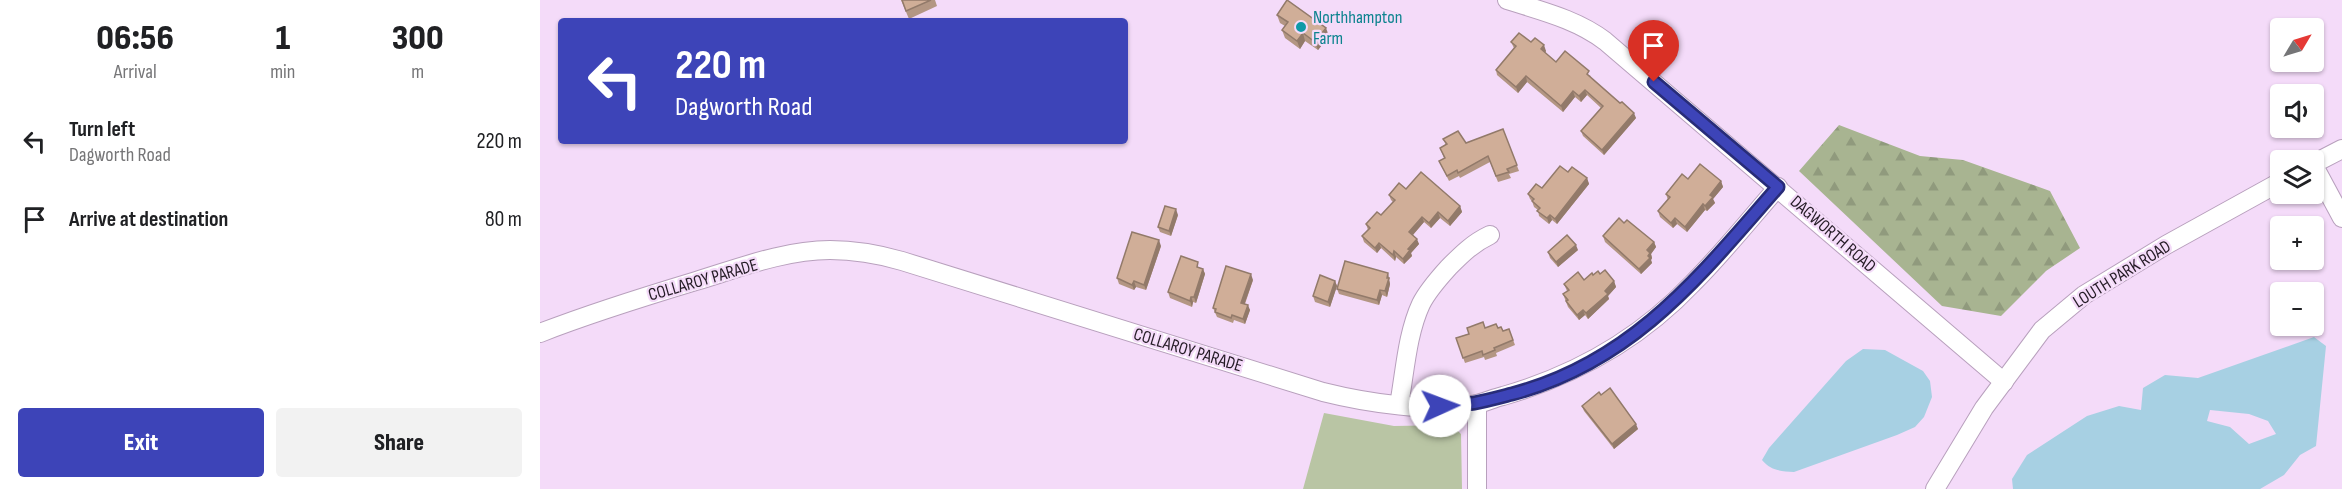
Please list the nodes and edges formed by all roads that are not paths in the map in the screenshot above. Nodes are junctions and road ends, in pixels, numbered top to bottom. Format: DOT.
graph roads {
  1 [pos="1507,0"];
  2 [pos="2342,149"];
  3 [pos="2324,158"];
  4 [pos="2324,185"];
  5 [pos="1778,187"];
  6 [pos="2270,188"];
  7 [pos="2342,219"];
  8 [pos="1490,236"];
  9 [pos="540,333"];
  10 [pos="2004,382"];
  11 [pos="1477,404"];
  12 [pos="1399,405"];
  13 [pos="1477,489"];
  14 [pos="1935,489"];
  1 -- 5 [label="street, DAGWORTH ROAD"];
  2 -- 3 [label="street"];
  4 -- 7 [label="street"];
  5 -- 10 [label="street, DAGWORTH ROAD"];
  5 -- 11 [label="street, COLLAROY PARADE"];
  6 -- 10 [label="street, LOUTH PARK ROAD"];
  8 -- 12 [label="street"];
  9 -- 12 [label="street, COLLAROY PARADE"];
  10 -- 14 [label="street, LOUTH PARK ROAD"];
  11 -- 12 [label="street, COLLAROY PARADE"];
  11 -- 13 [label="street"];
}
